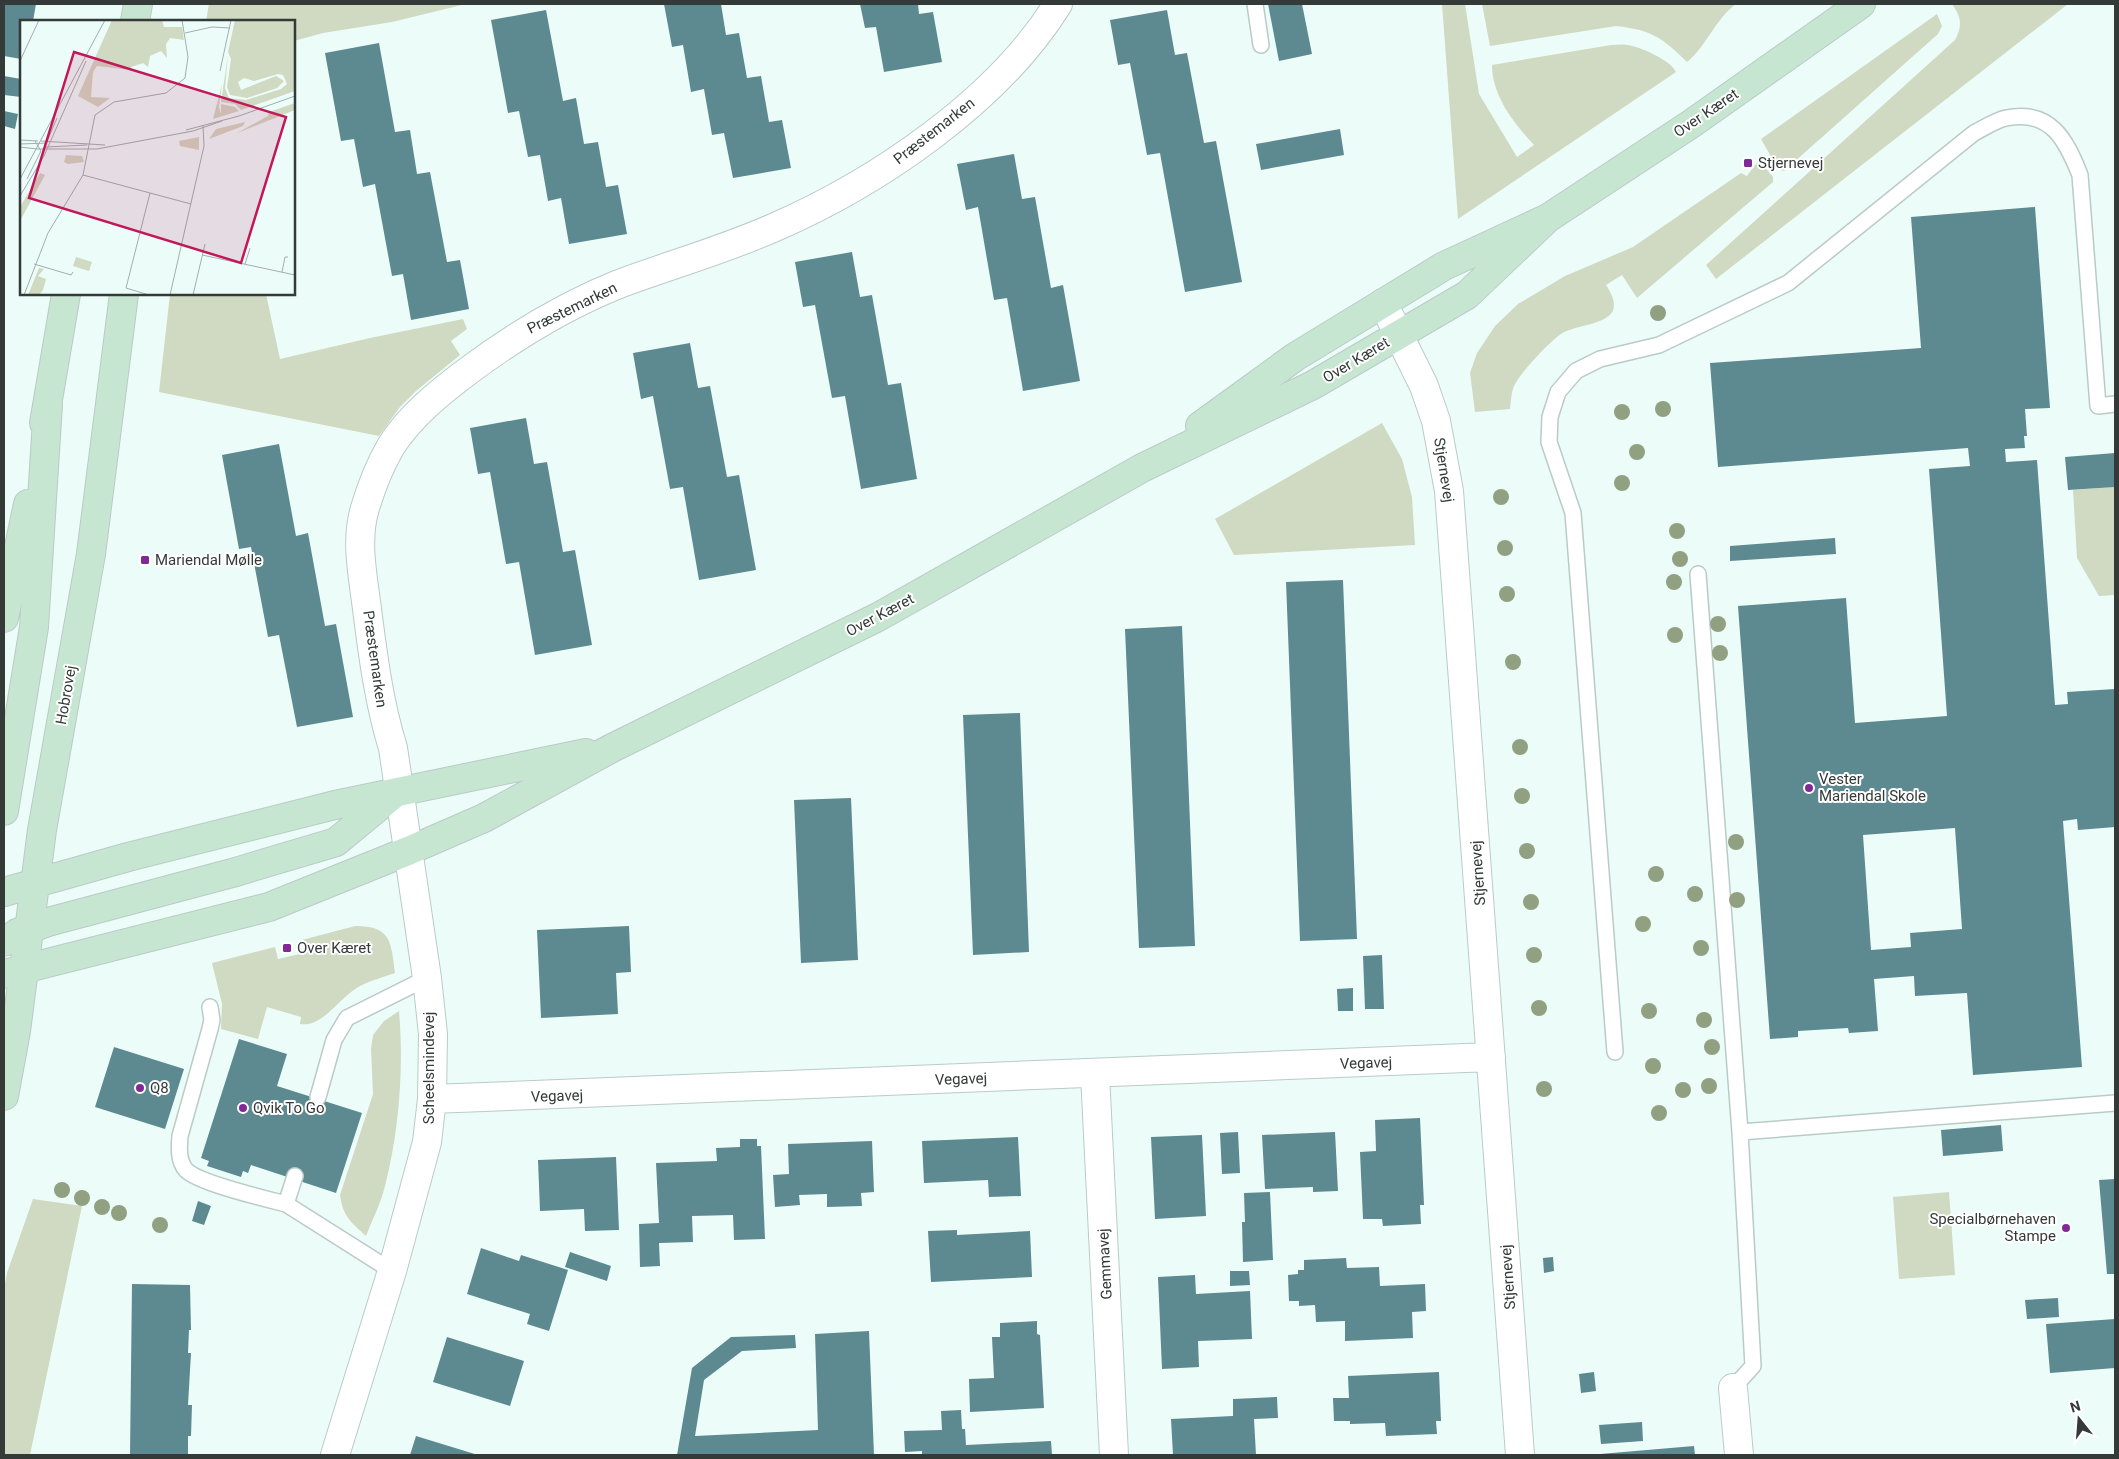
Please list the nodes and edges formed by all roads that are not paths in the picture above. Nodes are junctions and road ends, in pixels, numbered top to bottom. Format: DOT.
graph roads {
  1 [pos="138,4"];
  2 [pos="1058,4"];
  3 [pos="1255,4"];
  4 [pos="1861,4"];
  5 [pos="135,20"];
  6 [pos="1261,45"];
  7 [pos="1548,218"];
  8 [pos="66,295"];
  9 [pos="124,295"];
  10 [pos="1383,303"];
  11 [pos="1399,334"];
  12 [pos="48,404"];
  13 [pos="2115,404"];
  14 [pos="1142,468"];
  15 [pos="1698,574"];
  16 [pos="4,618"];
  17 [pos="612,748"];
  18 [pos="399,790"];
  19 [pos="4,811"];
  20 [pos="408,851"];
  21 [pos="21,887"];
  22 [pos="4,908"];
  23 [pos="16,932"];
  24 [pos="80,956"];
  25 [pos="13,972"];
  26 [pos="427,978"];
  27 [pos="210,1008"];
  28 [pos="1614,1052"];
  29 [pos="1491,1057"];
  30 [pos="1095,1074"];
  31 [pos="4,1096"];
  32 [pos="318,1098"];
  33 [pos="432,1099"];
  34 [pos="2115,1102"];
  35 [pos="1740,1132"];
  36 [pos="294,1176"];
  37 [pos="286,1204"];
  38 [pos="392,1272"];
  39 [pos="1733,1388"];
  40 [pos="335,1455"];
  41 [pos="1114,1455"];
  42 [pos="1520,1455"];
  43 [pos="1739,1455"];
  1 -- 5 [label="main road"];
  2 -- 18 [label="street, Præstemarken"];
  3 -- 6 [label="lane"];
  4 -- 7 [label="main road, Over Kæret"];
  7 -- 10 [label="main road, Over Kæret"];
  7 -- 11 [label="main road, Over Kæret"];
  8 -- 12 [label="main road"];
  9 -- 21 [label="main road, Hobrovej"];
  10 -- 11 [label="street, Stjernevej"];
  10 -- 14 [label="main road, Over Kæret"];
  11 -- 14 [label="main road, Over Kæret"];
  11 -- 29 [label="street, Stjernevej"];
  12 -- 16 [label="main road"];
  12 -- 19 [label="main road"];
  13 -- 28 [label="lane"];
  14 -- 17 [label="main road, Over Kæret"];
  15 -- 35 [label="lane"];
  17 -- 18 [label="main road, Over Kæret"];
  17 -- 20 [label="main road, Over Kæret"];
  18 -- 20 [label="street, Scheelsmindevej"];
  18 -- 21 [label="main road, Over Kæret"];
  18 -- 23 [label="main road"];
  20 -- 24 [label="main road, Over Kæret"];
  20 -- 26 [label="street, Scheelsmindevej"];
  21 -- 22 [label="main road"];
  21 -- 23 [label="main road, Hobrovej"];
  23 -- 24 [label="main road"];
  23 -- 25 [label="main road, Hobrovej"];
  24 -- 25 [label="main road, Over Kæret"];
  25 -- 31 [label="main road, Hobrovej"];
  26 -- 32 [label="lane"];
  26 -- 33 [label="street, Scheelsmindevej"];
  27 -- 37 [label="lane"];
  29 -- 30 [label="street, Vegavej"];
  29 -- 42 [label="street, Stjernevej"];
  30 -- 33 [label="street, Vegavej"];
  30 -- 41 [label="street, Gemmavej"];
  33 -- 38 [label="street, Scheelsmindevej"];
  34 -- 35 [label="lane"];
  35 -- 39 [label="lane"];
  36 -- 37 [label="lane"];
  37 -- 38 [label="lane"];
  38 -- 40 [label="street, Scheelsmindevej"];
  39 -- 43 [label="street"];
}
